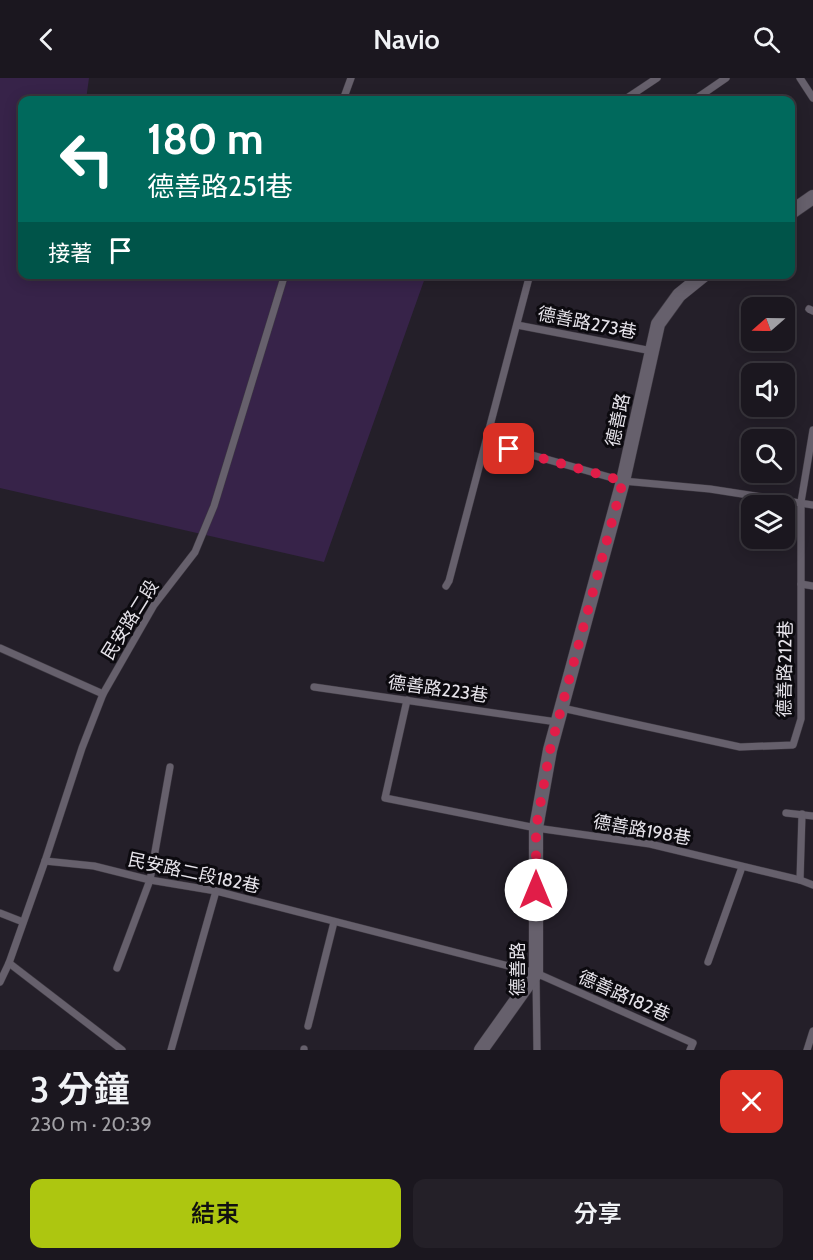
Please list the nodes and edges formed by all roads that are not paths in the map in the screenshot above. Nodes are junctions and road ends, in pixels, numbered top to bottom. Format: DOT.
graph roads {
  1 [pos="351,78"];
  2 [pos="657,78"];
  3 [pos="726,78"];
  4 [pos="800,78"];
  5 [pos="344,96"];
  6 [pos="630,96"];
  7 [pos="700,96"];
  8 [pos="813,98"];
  9 [pos="813,197"];
  10 [pos="795,210"];
  11 [pos="283,279"];
  12 [pos="529,279"];
  13 [pos="699,279"];
  14 [pos="517,325"];
  15 [pos="652,351"];
  16 [pos="813,430"];
  17 [pos="486,442"];
  18 [pos="623,481"];
  19 [pos="801,502"];
  20 [pos="813,505"];
  21 [pos="801,584"];
  22 [pos="446,586"];
  23 [pos="813,586"];
  24 [pos="0,648"];
  25 [pos="314,687"];
  26 [pos="103,694"];
  27 [pos="407,700"];
  28 [pos="562,708"];
  29 [pos="557,722"];
  30 [pos="170,767"];
  31 [pos="786,813"];
  32 [pos="802,814"];
  33 [pos="813,816"];
  34 [pos="536,828"];
  35 [pos="45,861"];
  36 [pos="741,867"];
  37 [pos="150,880"];
  38 [pos="800,880"];
  39 [pos="813,885"];
  40 [pos="216,891"];
  41 [pos="0,913"];
  42 [pos="23,922"];
  43 [pos="334,922"];
  44 [pos="708,962"];
  45 [pos="9,963"];
  46 [pos="117,968"];
  47 [pos="536,973"];
  48 [pos="0,982"];
  49 [pos="308,1026"];
  50 [pos="813,1031"];
  51 [pos="122,1050"];
  52 [pos="171,1050"];
  53 [pos="481,1050"];
  54 [pos="537,1050"];
  55 [pos="690,1050"];
  56 [pos="807,1050"];
  1 -- 5 [label="lane"];
  2 -- 6 [label="lane"];
  3 -- 7 [label="lane"];
  4 -- 8 [label="lane"];
  9 -- 10 [label="street"];
  11 -- 26 [label="lane, 民安路二段"];
  12 -- 14 [label="lane"];
  13 -- 15 [label="street, 德善路"];
  14 -- 15 [label="lane, 德善路273巷"];
  14 -- 17 [label="lane"];
  15 -- 18 [label="street, 德善路"];
  16 -- 19 [label="lane, 德善路212巷"];
  17 -- 18 [label="lane"];
  17 -- 22 [label="lane"];
  18 -- 19 [label="lane"];
  18 -- 28 [label="street, 德善路"];
  19 -- 20 [label="lane"];
  19 -- 21 [label="lane, 德善路212巷"];
  21 -- 23 [label="lane"];
  21 -- 28 [label="lane, 德善路212巷"];
  24 -- 26 [label="lane"];
  25 -- 27 [label="lane, 德善路223巷"];
  26 -- 35 [label="lane, 民安路二段"];
  27 -- 29 [label="lane, 德善路223巷"];
  27 -- 34 [label="lane, 德善路198巷"];
  28 -- 29 [label="street, 德善路"];
  29 -- 34 [label="street, 德善路"];
  30 -- 37 [label="lane"];
  31 -- 32 [label="lane"];
  32 -- 33 [label="lane"];
  32 -- 38 [label="lane"];
  34 -- 36 [label="lane, 德善路198巷"];
  34 -- 47 [label="street, 德善路"];
  35 -- 37 [label="lane, 民安路二段182巷"];
  35 -- 42 [label="lane, 民安路二段"];
  36 -- 38 [label="lane, 德善路198巷"];
  36 -- 44 [label="lane"];
  37 -- 40 [label="lane, 民安路二段182巷"];
  37 -- 46 [label="lane"];
  38 -- 39 [label="lane, 德善路198巷"];
  40 -- 43 [label="lane, 民安路二段182巷"];
  40 -- 52 [label="lane"];
  41 -- 42 [label="lane"];
  42 -- 45 [label="lane, 民安路二段"];
  43 -- 47 [label="lane, 民安路二段182巷"];
  43 -- 49 [label="lane"];
  45 -- 48 [label="lane, 民安路二段"];
  45 -- 51 [label="lane"];
  47 -- 53 [label="street"];
  47 -- 54 [label="lane, 德善路"];
  47 -- 55 [label="lane, 德善路182巷"];
  50 -- 56 [label="lane"];
}
